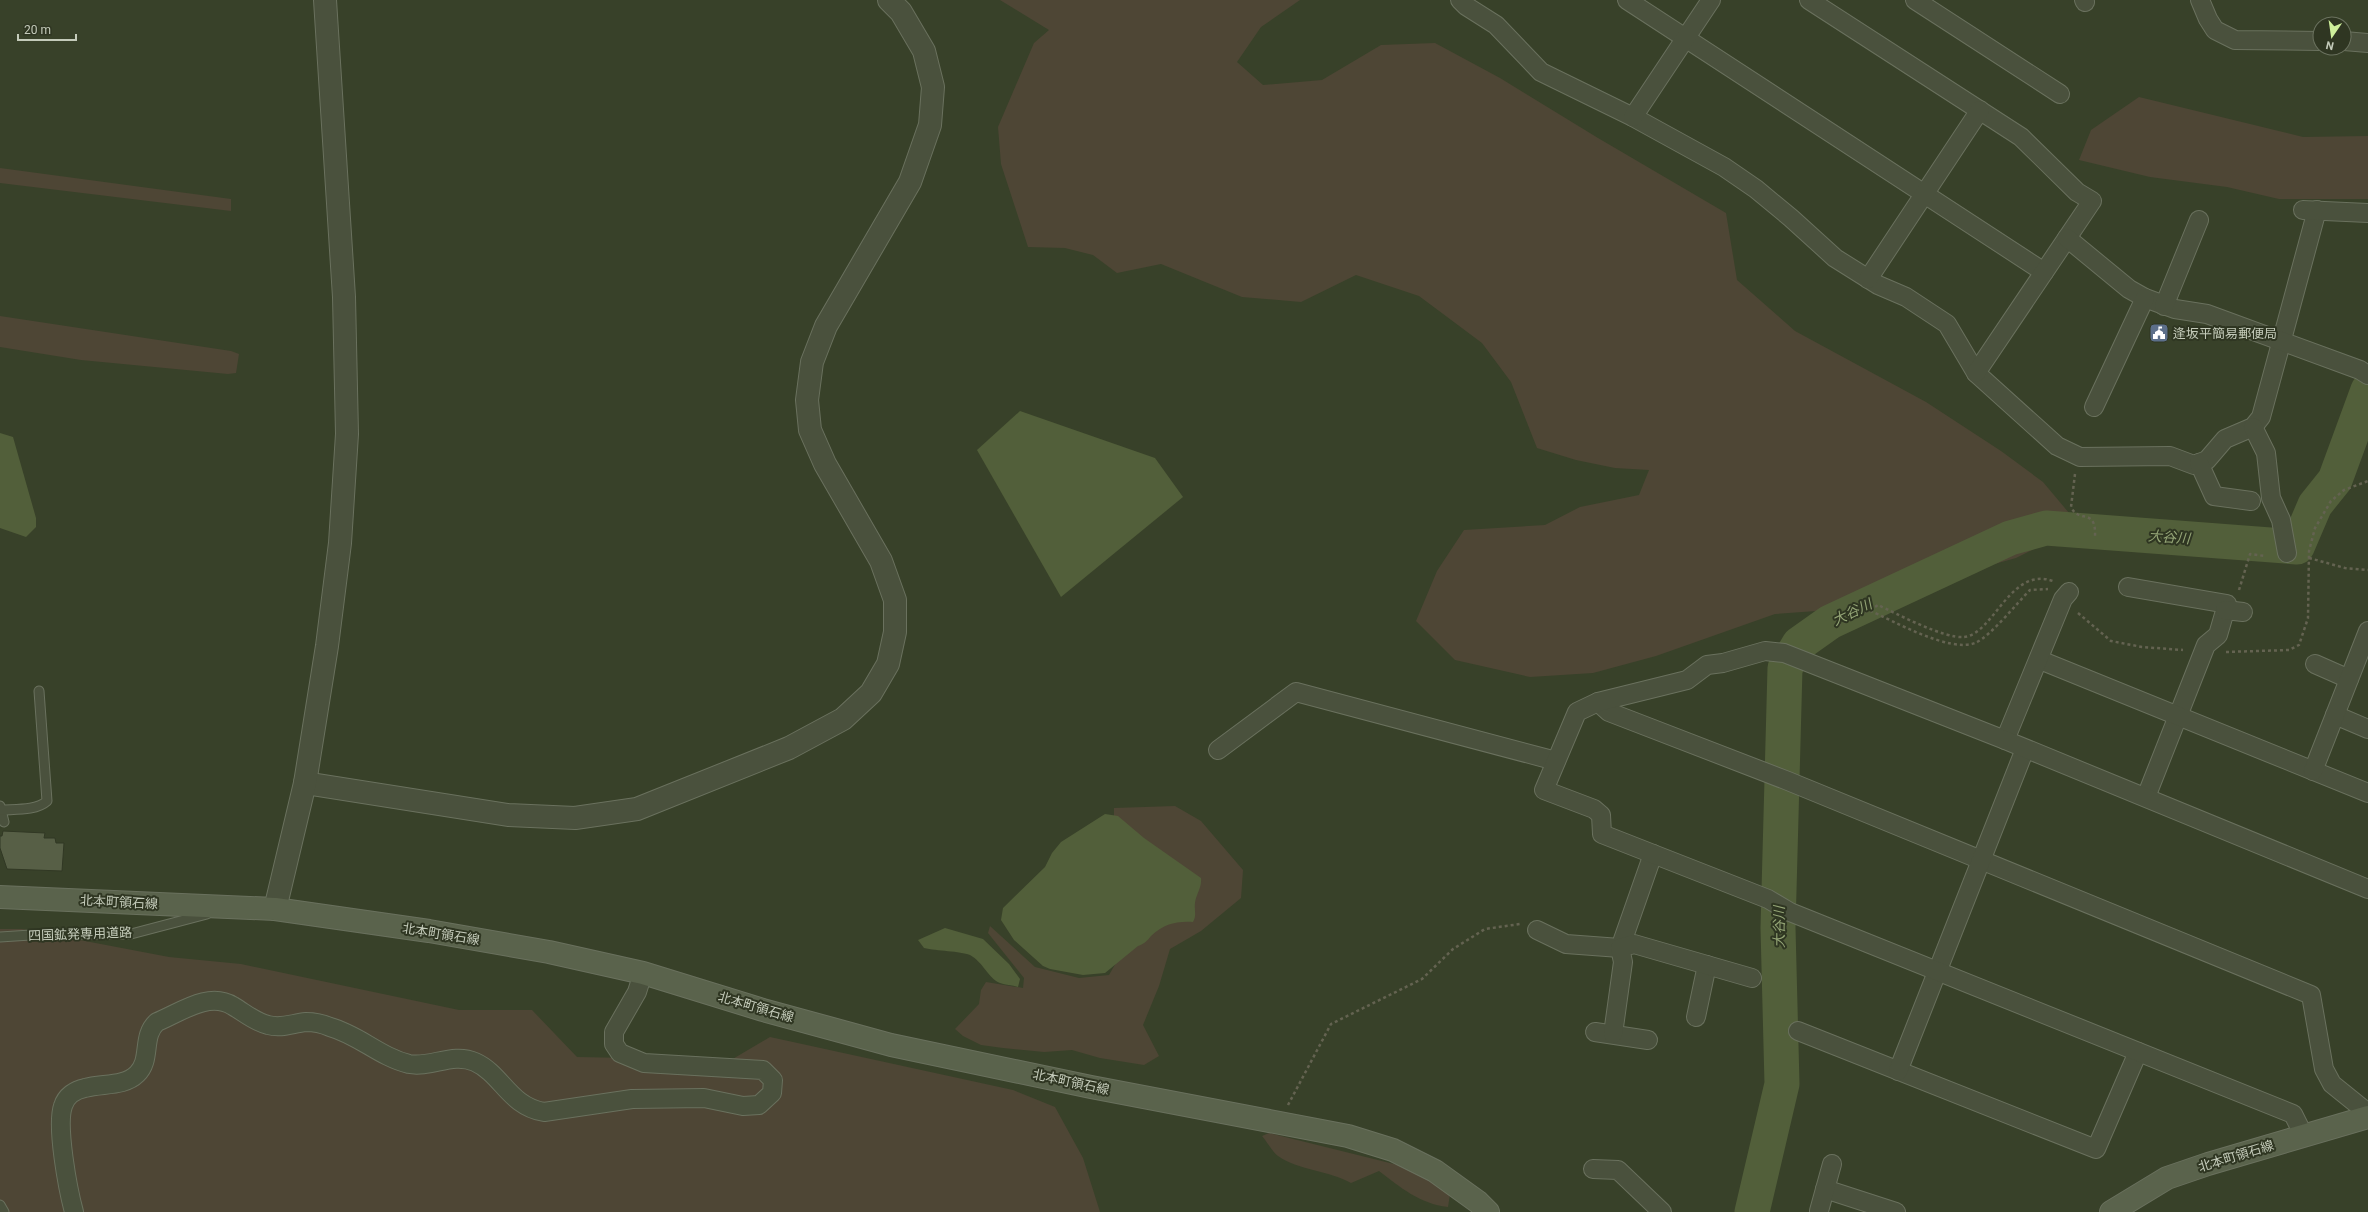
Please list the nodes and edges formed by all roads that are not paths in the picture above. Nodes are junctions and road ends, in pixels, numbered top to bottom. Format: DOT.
graph roads {
  1 [pos="325,0"];
  2 [pos="889,0"];
  3 [pos="1460,0"];
  4 [pos="1627,0"];
  5 [pos="1711,0"];
  6 [pos="1808,0"];
  7 [pos="1915,0"];
  8 [pos="2200,0"];
  9 [pos="1686,38"];
  10 [pos="2312,41"];
  11 [pos="2352,42"];
  12 [pos="2368,43"];
  13 [pos="2060,94"];
  14 [pos="1980,110"];
  15 [pos="1633,117"];
  16 [pos="1924,194"];
  17 [pos="2368,213"];
  18 [pos="2199,220"];
  19 [pos="2067,238"];
  20 [pos="2044,272"];
  21 [pos="1868,279"];
  22 [pos="2145,298"];
  23 [pos="2164,306"];
  24 [pos="2280,342"];
  25 [pos="2364,372"];
  26 [pos="1976,373"];
  27 [pos="2094,407"];
  28 [pos="2253,427"];
  29 [pos="2200,463"];
  30 [pos="2251,501"];
  31 [pos="2286,545"];
  32 [pos="2128,587"];
  33 [pos="2066,596"];
  34 [pos="2226,607"];
  35 [pos="2243,612"];
  36 [pos="2368,632"];
  37 [pos="2040,660"];
  38 [pos="2315,664"];
  39 [pos="2349,679"];
  40 [pos="39,691"];
  41 [pos="1598,702"];
  42 [pos="2335,715"];
  43 [pos="2178,716"];
  44 [pos="2368,729"];
  45 [pos="2006,740"];
  46 [pos="2026,749"];
  47 [pos="1218,750"];
  48 [pos="1556,761"];
  49 [pos="2313,771"];
  50 [pos="305,783"];
  51 [pos="2368,794"];
  52 [pos="2146,797"];
  53 [pos="1,808"];
  54 [pos="4,822"];
  55 [pos="1653,854"];
  56 [pos="1981,860"];
  57 [pos="2368,889"];
  58 [pos="0,897"];
  59 [pos="230,908"];
  60 [pos="275,909"];
  61 [pos="1538,930"];
  62 [pos="0,937"];
  63 [pos="1620,948"];
  64 [pos="1707,965"];
  65 [pos="1936,971"];
  66 [pos="643,972"];
  67 [pos="1752,978"];
  68 [pos="1696,1018"];
  69 [pos="1798,1031"];
  70 [pos="1595,1032"];
  71 [pos="1613,1034"];
  72 [pos="1648,1040"];
  73 [pos="2138,1052"];
  74 [pos="1898,1071"];
  75 [pos="2368,1113"];
  76 [pos="2368,1117"];
  77 [pos="2304,1136"];
  78 [pos="1832,1164"];
  79 [pos="1593,1169"];
  80 [pos="1825,1189"];
  81 [pos="0,1205"];
  82 [pos="2118,1210"];
  83 [pos="1818,1211"];
  84 [pos="4,1212"];
  85 [pos="74,1212"];
  86 [pos="1488,1212"];
  87 [pos="1662,1212"];
  88 [pos="1896,1212"];
  1 -- 50 [label="street"];
  2 -- 50 [label="street"];
  3 -- 15 [label="street"];
  4 -- 9 [label="street"];
  5 -- 9 [label="street"];
  6 -- 14 [label="street"];
  7 -- 13 [label="street"];
  8 -- 10 [label="street"];
  9 -- 15 [label="street"];
  9 -- 16 [label="street"];
  11 -- 12 [label="street"];
  14 -- 16 [label="street"];
  14 -- 19 [label="street"];
  15 -- 21 [label="street"];
  16 -- 20 [label="street"];
  16 -- 21 [label="street"];
  17 -- 24 [label="street"];
  18 -- 23 [label="street"];
  19 -- 20 [label="street"];
  19 -- 22 [label="street"];
  20 -- 26 [label="street"];
  21 -- 26 [label="street"];
  22 -- 23 [label="street"];
  22 -- 27 [label="street"];
  23 -- 24 [label="street"];
  24 -- 25 [label="street"];
  24 -- 28 [label="street"];
  26 -- 29 [label="street"];
  28 -- 29 [label="street"];
  28 -- 31 [label="street"];
  29 -- 30 [label="street"];
  32 -- 34 [label="street"];
  33 -- 37 [label="street"];
  34 -- 35 [label="street"];
  34 -- 43 [label="street"];
  36 -- 39 [label="street"];
  37 -- 43 [label="street"];
  37 -- 45 [label="street"];
  38 -- 39 [label="street"];
  39 -- 42 [label="street"];
  40 -- 53 [label="lane"];
  41 -- 45 [label="street"];
  41 -- 48 [label="street"];
  41 -- 56 [label="street"];
  42 -- 44 [label="street"];
  42 -- 49 [label="street"];
  43 -- 49 [label="street"];
  43 -- 52 [label="street"];
  45 -- 46 [label="street"];
  46 -- 52 [label="street"];
  46 -- 56 [label="street"];
  47 -- 48 [label="street"];
  48 -- 55 [label="street"];
  49 -- 51 [label="street"];
  50 -- 60 [label="street"];
  52 -- 57 [label="street"];
  53 -- 54 [label="lane"];
  55 -- 63 [label="street"];
  55 -- 65 [label="street"];
  56 -- 65 [label="street"];
  56 -- 75 [label="street"];
  58 -- 59 [label="main road, 北本町領石線"];
  59 -- 60 [label="main road, 北本町領石線"];
  59 -- 62 [label="lane, 四国鉱発専用道路"];
  60 -- 66 [label="main road, 北本町領石線"];
  61 -- 63 [label="street"];
  63 -- 64 [label="street"];
  63 -- 71 [label="street"];
  64 -- 67 [label="street"];
  64 -- 68 [label="street"];
  65 -- 73 [label="street"];
  65 -- 74 [label="street"];
  66 -- 85 [label="street"];
  66 -- 86 [label="main road, 北本町領石線"];
  69 -- 74 [label="street"];
  70 -- 71 [label="street"];
  71 -- 72 [label="street"];
  73 -- 74 [label="street"];
  73 -- 77 [label="street"];
  76 -- 77 [label="main road, 北本町領石線"];
  77 -- 82 [label="main road, 北本町領石線"];
  78 -- 80 [label="street"];
  79 -- 87 [label="street"];
  80 -- 83 [label="street"];
  80 -- 88 [label="street"];
  81 -- 84 [label="lane"];
}
